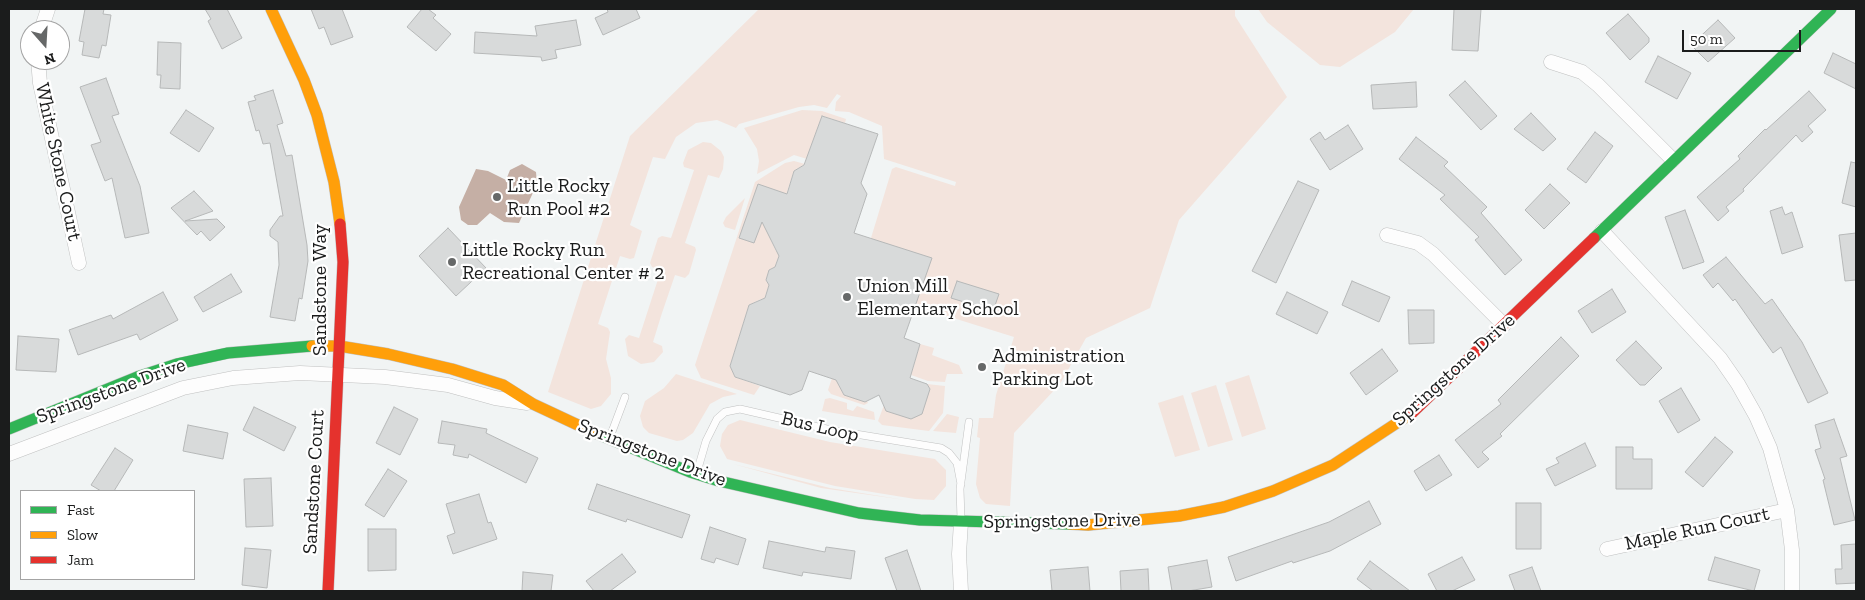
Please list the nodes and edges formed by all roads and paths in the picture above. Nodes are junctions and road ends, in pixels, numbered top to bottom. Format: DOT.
graph roads {
  1 [pos="271,9"];
  2 [pos="1831,9"];
  3 [pos="1551,62"];
  4 [pos="39,70"];
  5 [pos="1673,160"];
  6 [pos="1602,231"];
  7 [pos="1386,235"];
  8 [pos="79,263"];
  9 [pos="1504,325"];
  10 [pos="339,346"];
  11 [pos="338,375"];
  12 [pos="625,397"];
  13 [pos="533,404"];
  14 [pos="969,422"];
  15 [pos="9,429"];
  16 [pos="609,439"];
  17 [pos="9,454"];
  18 [pos="696,474"];
  19 [pos="961,484"];
  20 [pos="1787,510"];
  21 [pos="961,522"];
  22 [pos="1607,549"];
  23 [pos="328,591"];
  24 [pos="961,591"];
  25 [pos="1792,591"];
  1 -- 10 [label="street, Sandstone Way"];
  2 -- 5 [label="street, Springstone Drive"];
  3 -- 5 [label="street"];
  4 -- 8 [label="street, White Stone Court"];
  5 -- 6 [label="street, Springstone Drive"];
  6 -- 9 [label="street, Springstone Drive"];
  6 -- 20 [label="street"];
  7 -- 9 [label="street"];
  9 -- 21 [label="street, Springstone Drive"];
  10 -- 11 [label="street, Sandstone Way"];
  10 -- 13 [label="street, Springstone Drive"];
  10 -- 15 [label="street, Springstone Drive"];
  11 -- 13 [label="street, Springstone Drive"];
  11 -- 17 [label="street, Springstone Drive"];
  11 -- 23 [label="street, Sandstone Court"];
  12 -- 16 [label="lane"];
  13 -- 16 [label="street, Springstone Drive"];
  14 -- 19 [label="lane"];
  16 -- 18 [label="street, Springstone Drive"];
  18 -- 19 [label="lane, Bus Loop"];
  18 -- 21 [label="street, Springstone Drive"];
  19 -- 21 [label="lane"];
  20 -- 22 [label="street, Maple Run Court"];
  20 -- 25 [label="street"];
  21 -- 24 [label="street"];
}
